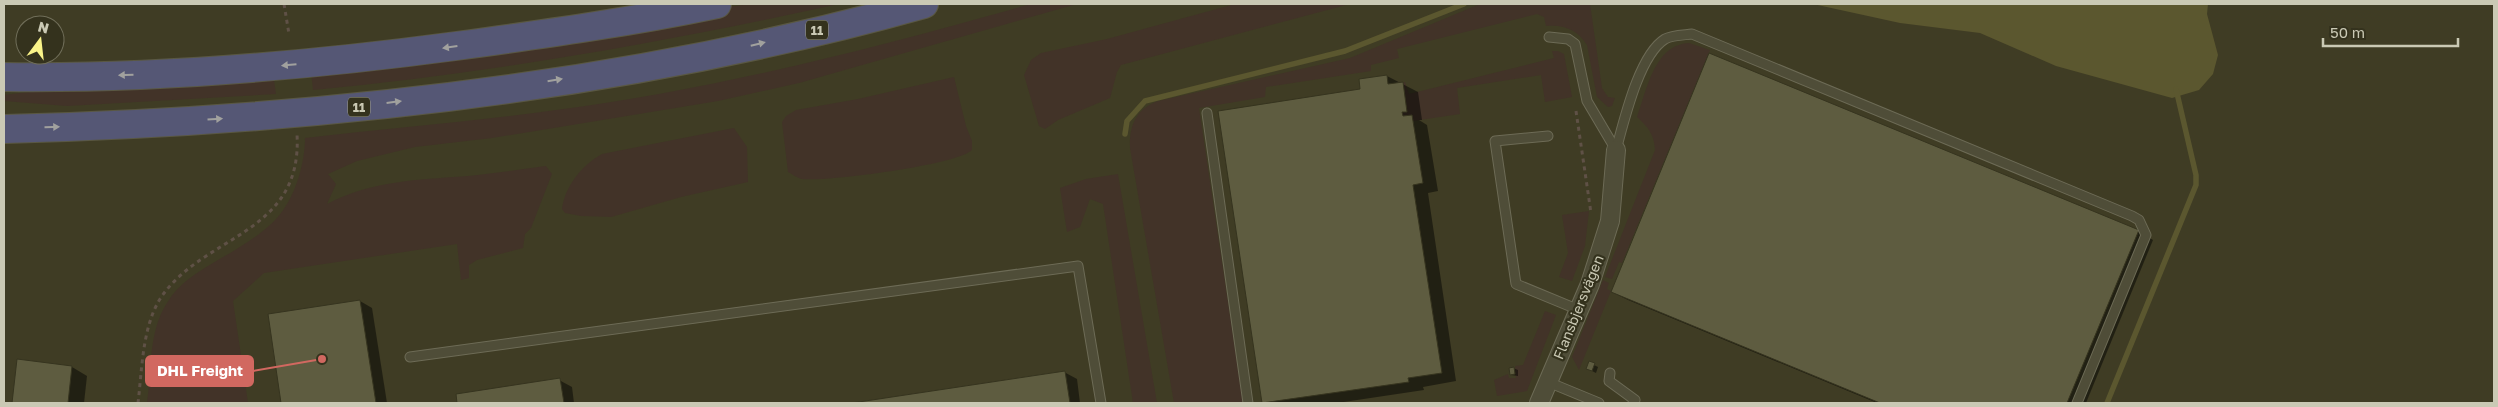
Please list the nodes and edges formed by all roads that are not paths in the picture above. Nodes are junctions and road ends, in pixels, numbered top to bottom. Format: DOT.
graph roads {
  1 [pos="650,4"];
  2 [pos="717,4"];
  3 [pos="924,4"];
  4 [pos="1549,37"];
  5 [pos="498,40"];
  6 [pos="4,77"];
  7 [pos="1208,113"];
  8 [pos="4,129"];
  9 [pos="1548,136"];
  10 [pos="1616,150"];
  11 [pos="1579,310"];
  12 [pos="410,357"];
  13 [pos="1610,373"];
  14 [pos="1548,382"];
  15 [pos="1101,403"];
  16 [pos="1248,403"];
  17 [pos="1539,403"];
  18 [pos="1599,403"];
  19 [pos="1633,403"];
  20 [pos="2077,403"];
  1 -- 5 [label="highway"];
  2 -- 5 [label="highway"];
  8 -- 3 [label="highway, 11, one-way"];
  4 -- 10 [label="lane"];
  5 -- 6 [label="highway, one-way"];
  7 -- 16 [label="lane"];
  9 -- 11 [label="lane"];
  10 -- 11 [label="street, Flansbjersvägen"];
  10 -- 20 [label="lane"];
  11 -- 14 [label="street, Flansbjersvägen"];
  12 -- 15 [label="lane"];
  13 -- 19 [label="lane"];
  14 -- 17 [label="street, Flansbjersvägen"];
  14 -- 18 [label="lane"];
}
